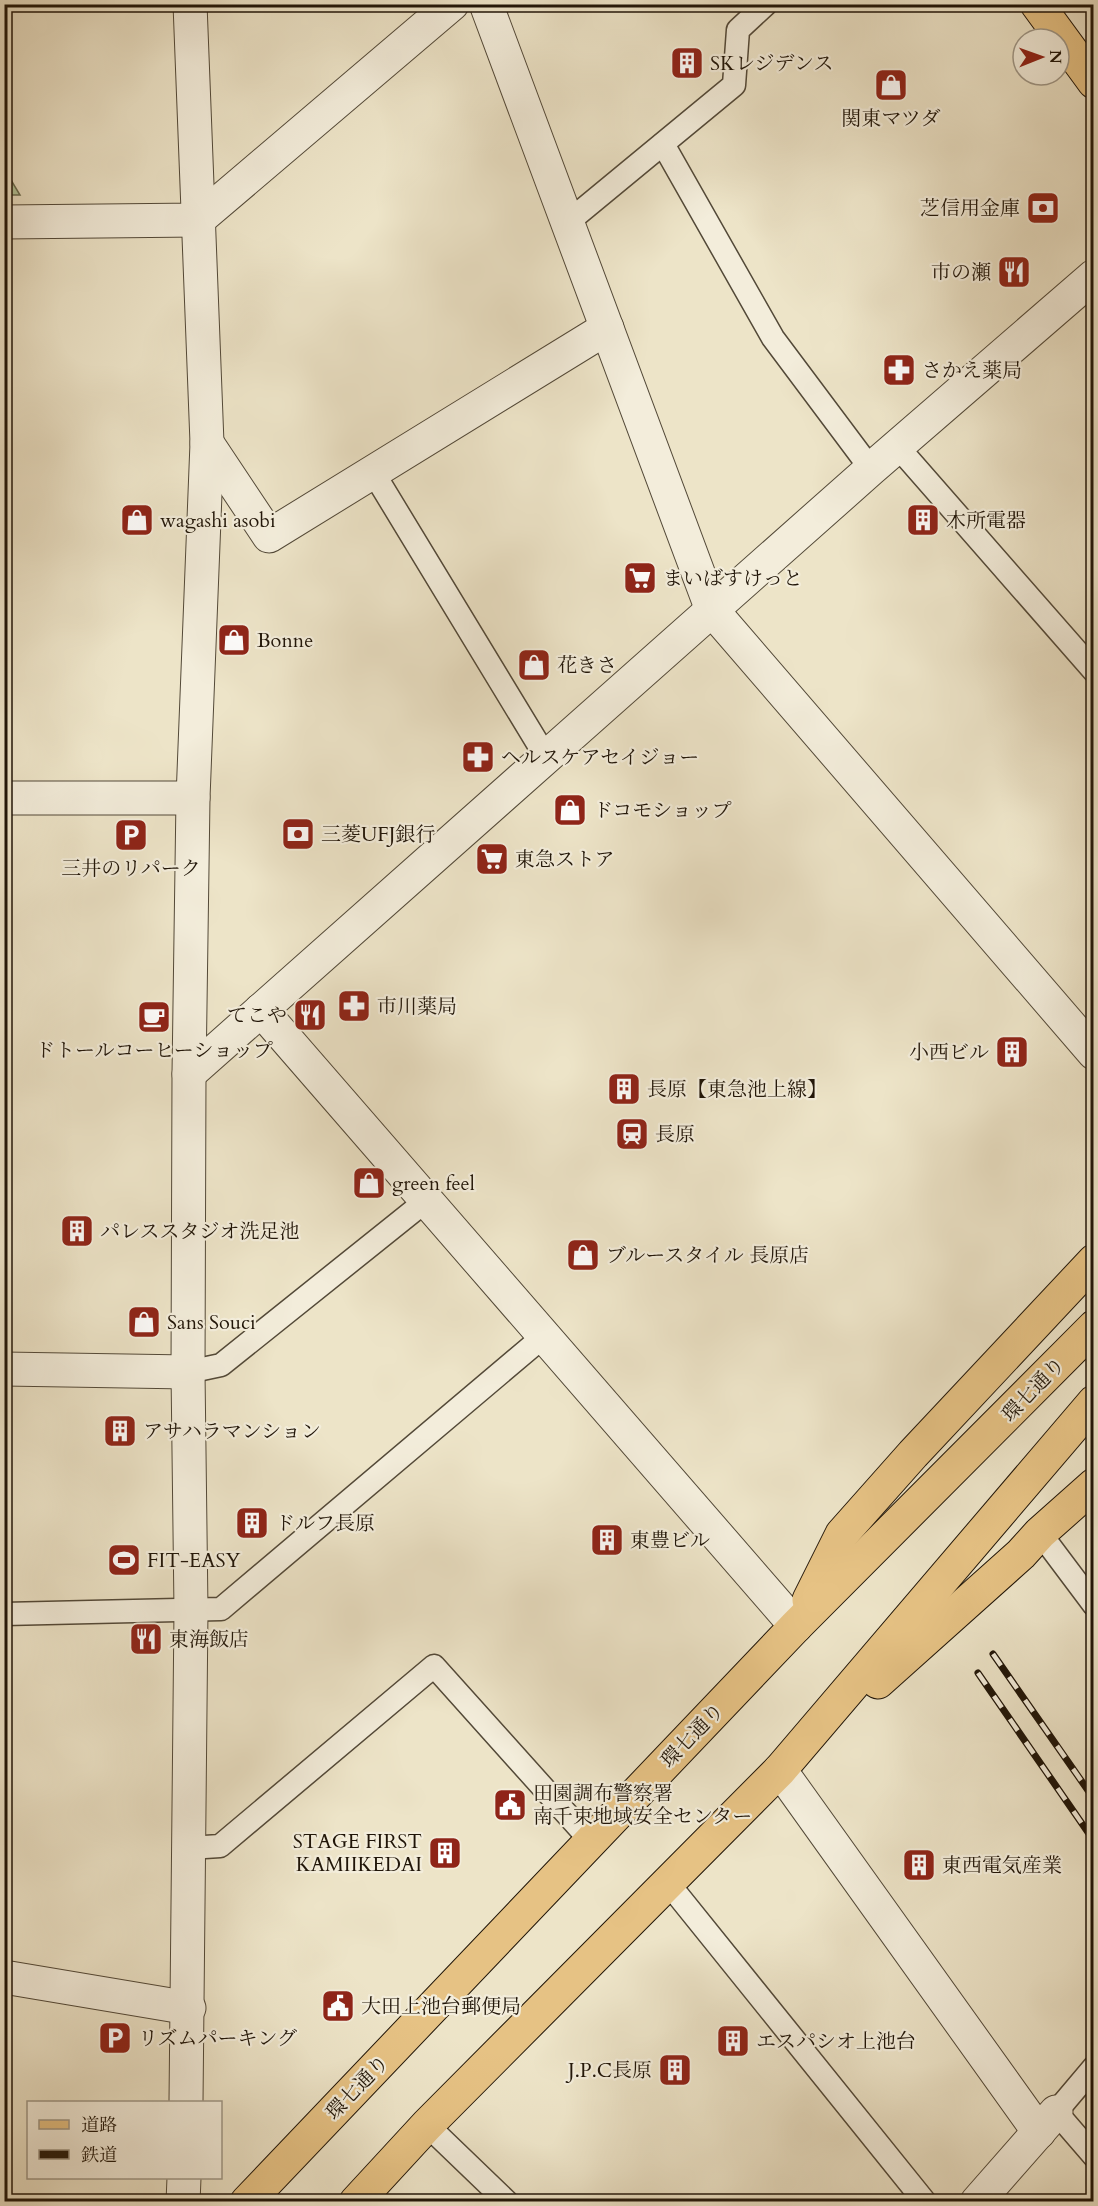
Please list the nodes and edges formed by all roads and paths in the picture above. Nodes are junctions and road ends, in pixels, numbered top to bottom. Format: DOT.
graph roads {
  1 [pos="190,4"];
  2 [pos="452,4"];
  3 [pos="486,4"];
  4 [pos="766,4"];
  5 [pos="1037,4"];
  6 [pos="1094,82"];
  7 [pos="663,144"];
  8 [pos="198,220"];
  9 [pos="4,222"];
  10 [pos="568,222"];
  11 [pos="1094,276"];
  12 [pos="607,328"];
  13 [pos="207,443"];
  14 [pos="897,446"];
  15 [pos="871,469"];
  16 [pos="373,472"];
  17 [pos="712,610"];
  18 [pos="1094,671"];
  19 [pos="546,758"];
  20 [pos="4,798"];
  21 [pos="193,798"];
  22 [pos="261,1010"];
  23 [pos="1094,1053"];
  24 [pos="189,1074"];
  25 [pos="427,1200"];
  26 [pos="1094,1261"];
  27 [pos="1094,1327"];
  28 [pos="544,1336"];
  29 [pos="4,1369"];
  30 [pos="188,1372"];
  31 [pos="1094,1402"];
  32 [pos="1094,1485"];
  33 [pos="1040,1533"];
  34 [pos="1094,1605"];
  35 [pos="191,1611"];
  36 [pos="4,1614"];
  37 [pos="796,1626"];
  38 [pos="780,1770"];
  39 [pos="591,1840"];
  40 [pos="189,1848"];
  41 [pos="668,1883"];
  42 [pos="4,1977"];
  43 [pos="189,2008"];
  44 [pos="1094,2067"];
  45 [pos="186,2101"];
  46 [pos="1047,2122"];
  47 [pos="427,2125"];
  48 [pos="1094,2157"];
  49 [pos="184,2179"];
  50 [pos="183,2202"];
  51 [pos="248,2202"];
  52 [pos="356,2202"];
  53 [pos="507,2202"];
  54 [pos="925,2202"];
  55 [pos="977,2202"];
  1 -- 8 [label="street"];
  2 -- 8 [label="street"];
  3 -- 10 [label="street"];
  4 -- 7 [label="lane"];
  5 -- 6 [label="main road"];
  7 -- 10 [label="lane"];
  7 -- 15 [label="lane"];
  8 -- 9 [label="street"];
  8 -- 13 [label="street"];
  10 -- 12 [label="street"];
  11 -- 14 [label="street"];
  12 -- 16 [label="street"];
  12 -- 17 [label="street"];
  13 -- 16 [label="street"];
  13 -- 21 [label="street"];
  14 -- 15 [label="street"];
  14 -- 18 [label="lane"];
  15 -- 17 [label="street"];
  16 -- 19 [label="lane"];
  17 -- 19 [label="street"];
  17 -- 23 [label="street"];
  19 -- 22 [label="street"];
  20 -- 21 [label="street"];
  21 -- 24 [label="street"];
  22 -- 24 [label="street"];
  22 -- 25 [label="street"];
  24 -- 30 [label="street"];
  25 -- 28 [label="street"];
  25 -- 30 [label="lane"];
  26 -- 37 [label="main road"];
  27 -- 37 [label="main road, 環七通り"];
  28 -- 35 [label="lane"];
  28 -- 37 [label="street"];
  29 -- 30 [label="street"];
  30 -- 35 [label="street"];
  31 -- 38 [label="main road"];
  32 -- 33 [label="main road"];
  33 -- 34 [label="lane"];
  33 -- 38 [label="main road"];
  35 -- 36 [label="lane"];
  35 -- 40 [label="street"];
  37 -- 39 [label="main road, 環七通り"];
  38 -- 41 [label="main road"];
  38 -- 46 [label="street"];
  39 -- 40 [label="lane"];
  39 -- 51 [label="main road, 環七通り"];
  40 -- 43 [label="street"];
  41 -- 47 [label="main road"];
  41 -- 54 [label="lane"];
  42 -- 43 [label="street"];
  43 -- 45 [label="street"];
  44 -- 46 [label="lane"];
  46 -- 48 [label="lane"];
  46 -- 55 [label="street"];
  47 -- 52 [label="main road"];
  47 -- 53 [label="lane"];
  49 -- 50 [label="street"];
}
